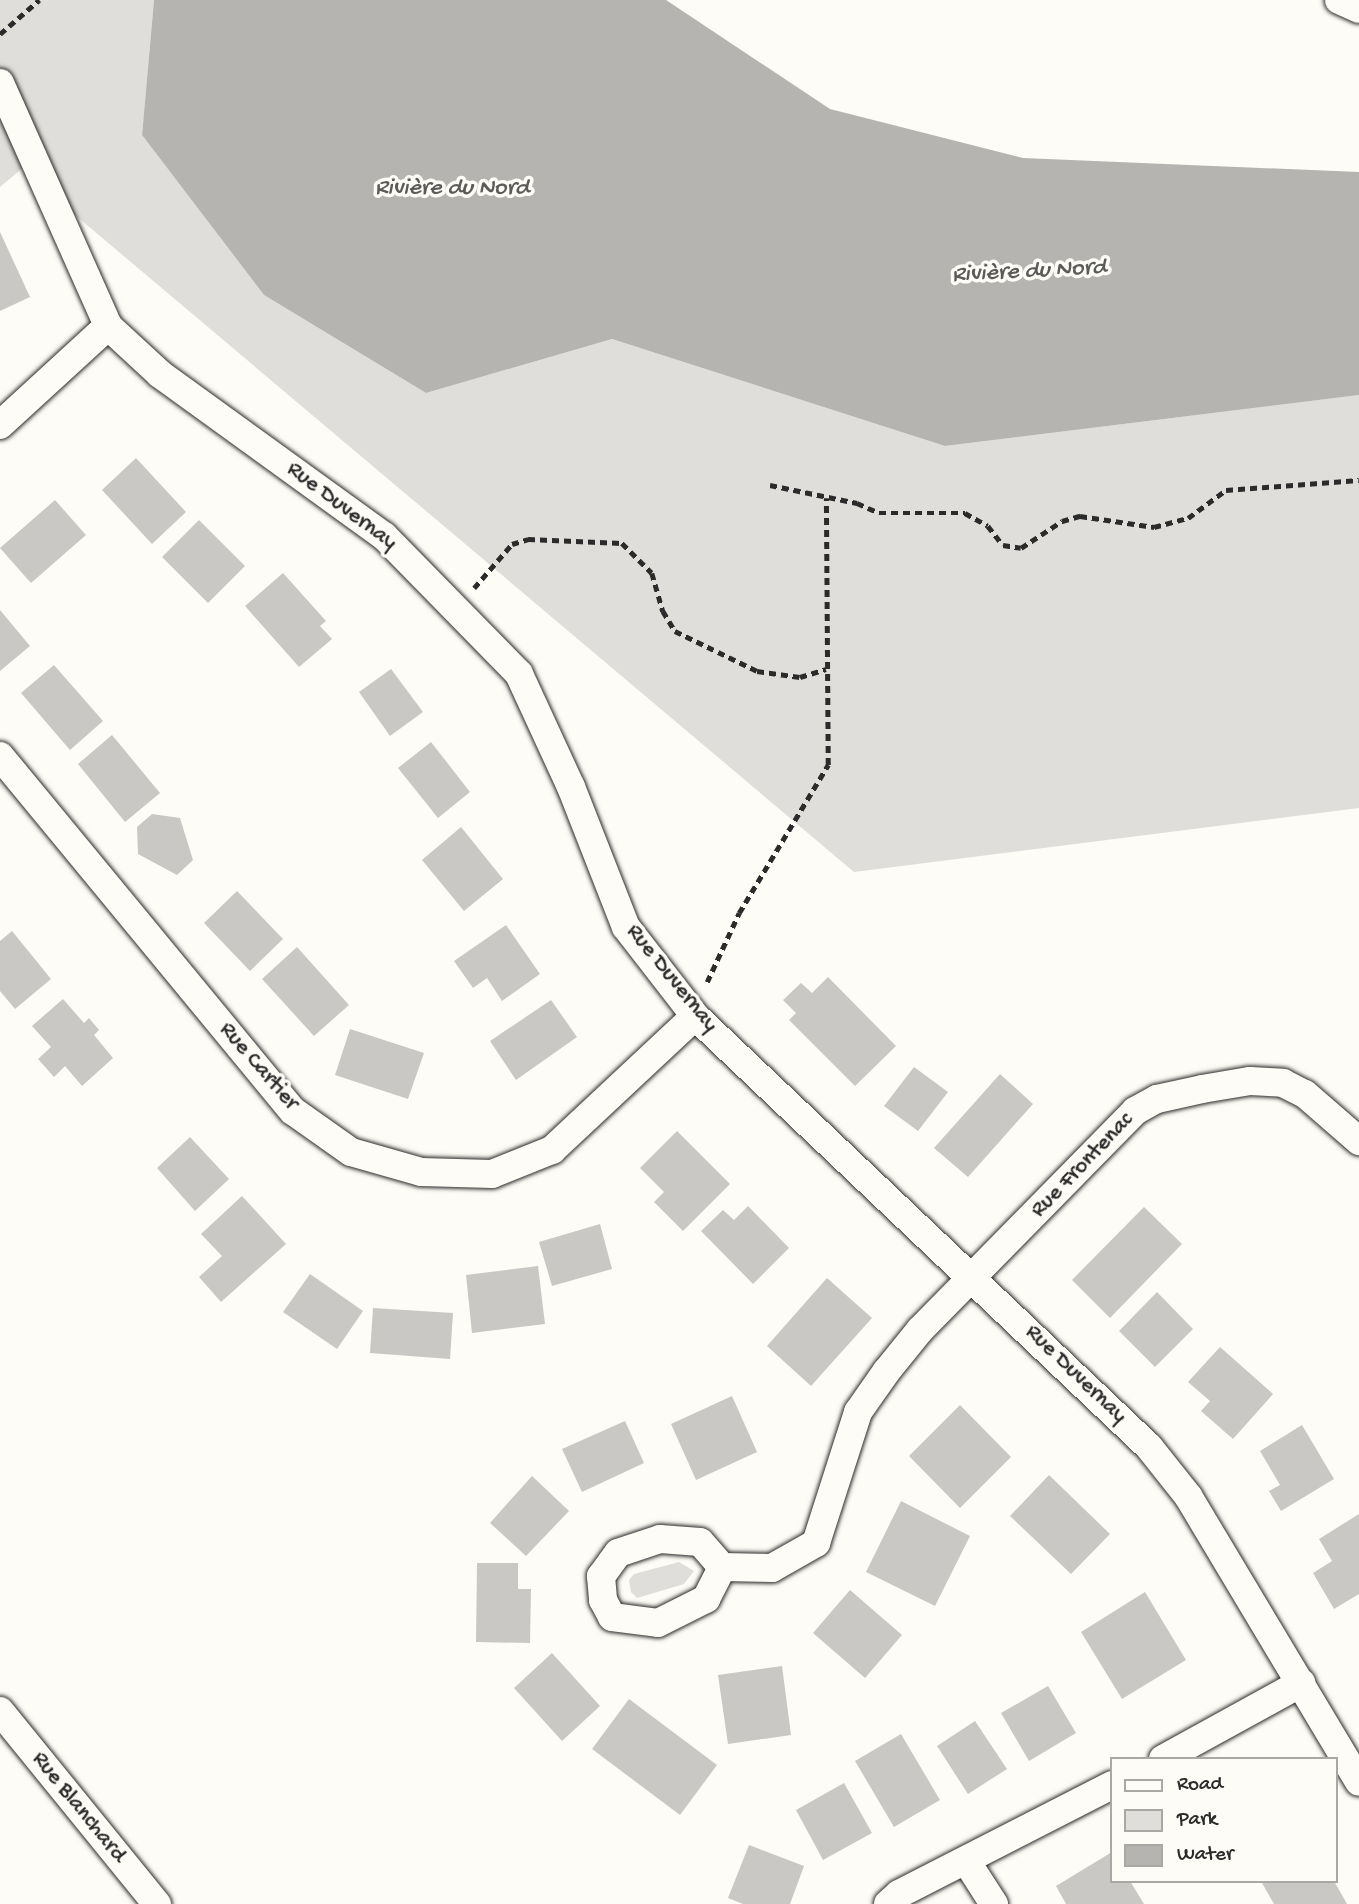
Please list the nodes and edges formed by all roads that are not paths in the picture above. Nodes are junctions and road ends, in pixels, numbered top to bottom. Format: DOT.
graph roads {
  1 [pos="1339,0"];
  2 [pos="1359,9"];
  3 [pos="0,83"];
  4 [pos="107,326"];
  5 [pos="0,425"];
  6 [pos="0,756"];
  7 [pos="695,1016"];
  8 [pos="1359,1141"];
  9 [pos="975,1278"];
  10 [pos="722,1567"];
  11 [pos="1301,1683"];
  12 [pos="4,1724"];
  13 [pos="1167,1757"];
  14 [pos="1359,1782"];
  15 [pos="1110,1787"];
  16 [pos="967,1862"];
  17 [pos="157,1904"];
  18 [pos="888,1904"];
  19 [pos="994,1904"];
  1 -- 2 [label="street"];
  3 -- 4 [label="street, Rue Duvernay"];
  4 -- 5 [label="street"];
  4 -- 7 [label="street, Rue Duvernay"];
  6 -- 7 [label="street, Rue Cartier"];
  7 -- 9 [label="street, Rue Duvernay"];
  8 -- 9 [label="street, Rue Frontenac"];
  9 -- 10 [label="street, Rue Frontenac"];
  9 -- 11 [label="street, Rue Duvernay"];
  11 -- 13 [label="street"];
  11 -- 14 [label="street, Rue Duvernay"];
  12 -- 17 [label="street, Rue Blanchard"];
  15 -- 16 [label="street"];
  16 -- 18 [label="street"];
  16 -- 19 [label="street"];
}
